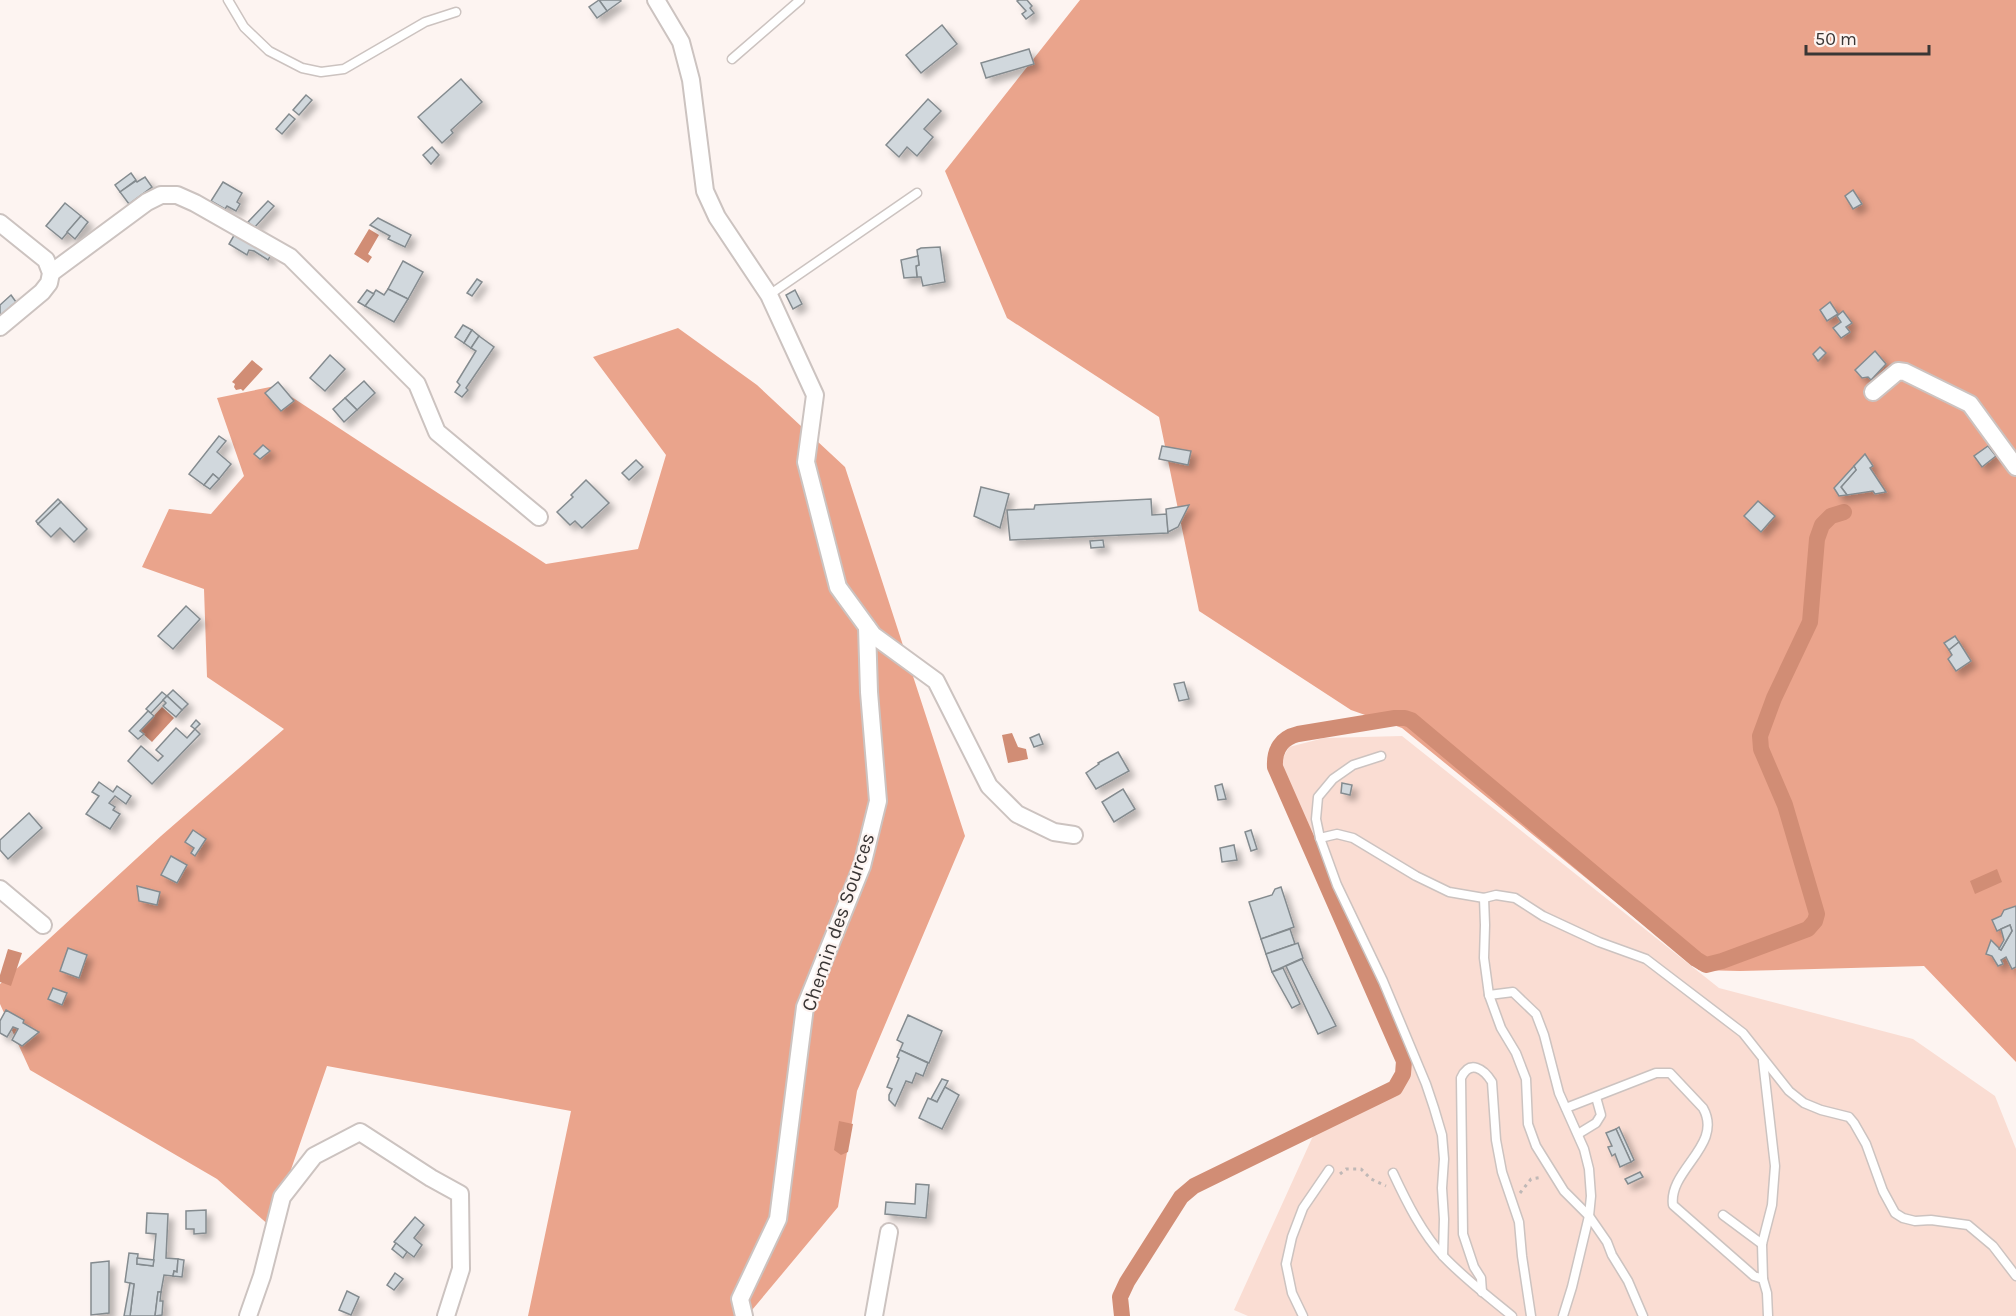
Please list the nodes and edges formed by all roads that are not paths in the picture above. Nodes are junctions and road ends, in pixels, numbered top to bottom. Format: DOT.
graph roads {
  1 [pos="228,0"];
  2 [pos="656,0"];
  3 [pos="800,0"];
  4 [pos="456,12"];
  5 [pos="732,59"];
  6 [pos="917,193"];
  7 [pos="0,223"];
  8 [pos="51,273"];
  9 [pos="769,295"];
  10 [pos="0,327"];
  11 [pos="1873,392"];
  12 [pos="2016,466"];
  13 [pos="539,517"];
  14 [pos="867,627"];
  15 [pos="1381,756"];
  16 [pos="1074,835"];
  17 [pos="1320,838"];
  18 [pos="0,889"];
  19 [pos="1484,898"];
  20 [pos="43,925"];
  21 [pos="1489,994"];
  22 [pos="1763,1060"];
  23 [pos="1596,1097"];
  24 [pos="1566,1108"];
  25 [pos="1578,1134"];
  26 [pos="1329,1170"];
  27 [pos="1393,1173"];
  28 [pos="1723,1215"];
  29 [pos="1589,1216"];
  30 [pos="889,1232"];
  31 [pos="1762,1244"];
  32 [pos="1443,1256"];
  33 [pos="2016,1276"];
  34 [pos="1763,1279"];
  35 [pos="1482,1292"];
  36 [pos="248,1316"];
  37 [pos="447,1316"];
  38 [pos="744,1316"];
  39 [pos="874,1316"];
  40 [pos="1303,1316"];
  41 [pos="1512,1316"];
  42 [pos="1532,1316"];
  43 [pos="1563,1316"];
  44 [pos="1643,1316"];
  45 [pos="1768,1316"];
  1 -- 4 [label="lane"];
  2 -- 9 [label="street"];
  3 -- 5 [label="lane"];
  6 -- 9 [label="lane"];
  7 -- 8 [label="street"];
  8 -- 10 [label="street"];
  8 -- 13 [label="street"];
  9 -- 14 [label="street"];
  11 -- 12 [label="street"];
  14 -- 16 [label="street"];
  14 -- 38 [label="street, Chemin des Sources"];
  15 -- 17 [label="lane"];
  17 -- 19 [label="lane"];
  17 -- 32 [label="lane"];
  18 -- 20 [label="street"];
  19 -- 21 [label="lane"];
  19 -- 22 [label="lane"];
  21 -- 24 [label="lane"];
  21 -- 29 [label="lane"];
  22 -- 31 [label="lane"];
  22 -- 33 [label="lane"];
  23 -- 24 [label="lane"];
  23 -- 25 [label="lane"];
  23 -- 34 [label="lane"];
  24 -- 25 [label="lane"];
  25 -- 29 [label="lane"];
  26 -- 40 [label="lane"];
  27 -- 32 [label="lane"];
  28 -- 31 [label="lane"];
  29 -- 43 [label="lane"];
  29 -- 44 [label="lane"];
  30 -- 39 [label="street"];
  31 -- 34 [label="lane"];
  32 -- 35 [label="lane"];
  34 -- 45 [label="lane"];
  35 -- 41 [label="lane"];
  35 -- 42 [label="lane"];
  36 -- 37 [label="street"];
}
